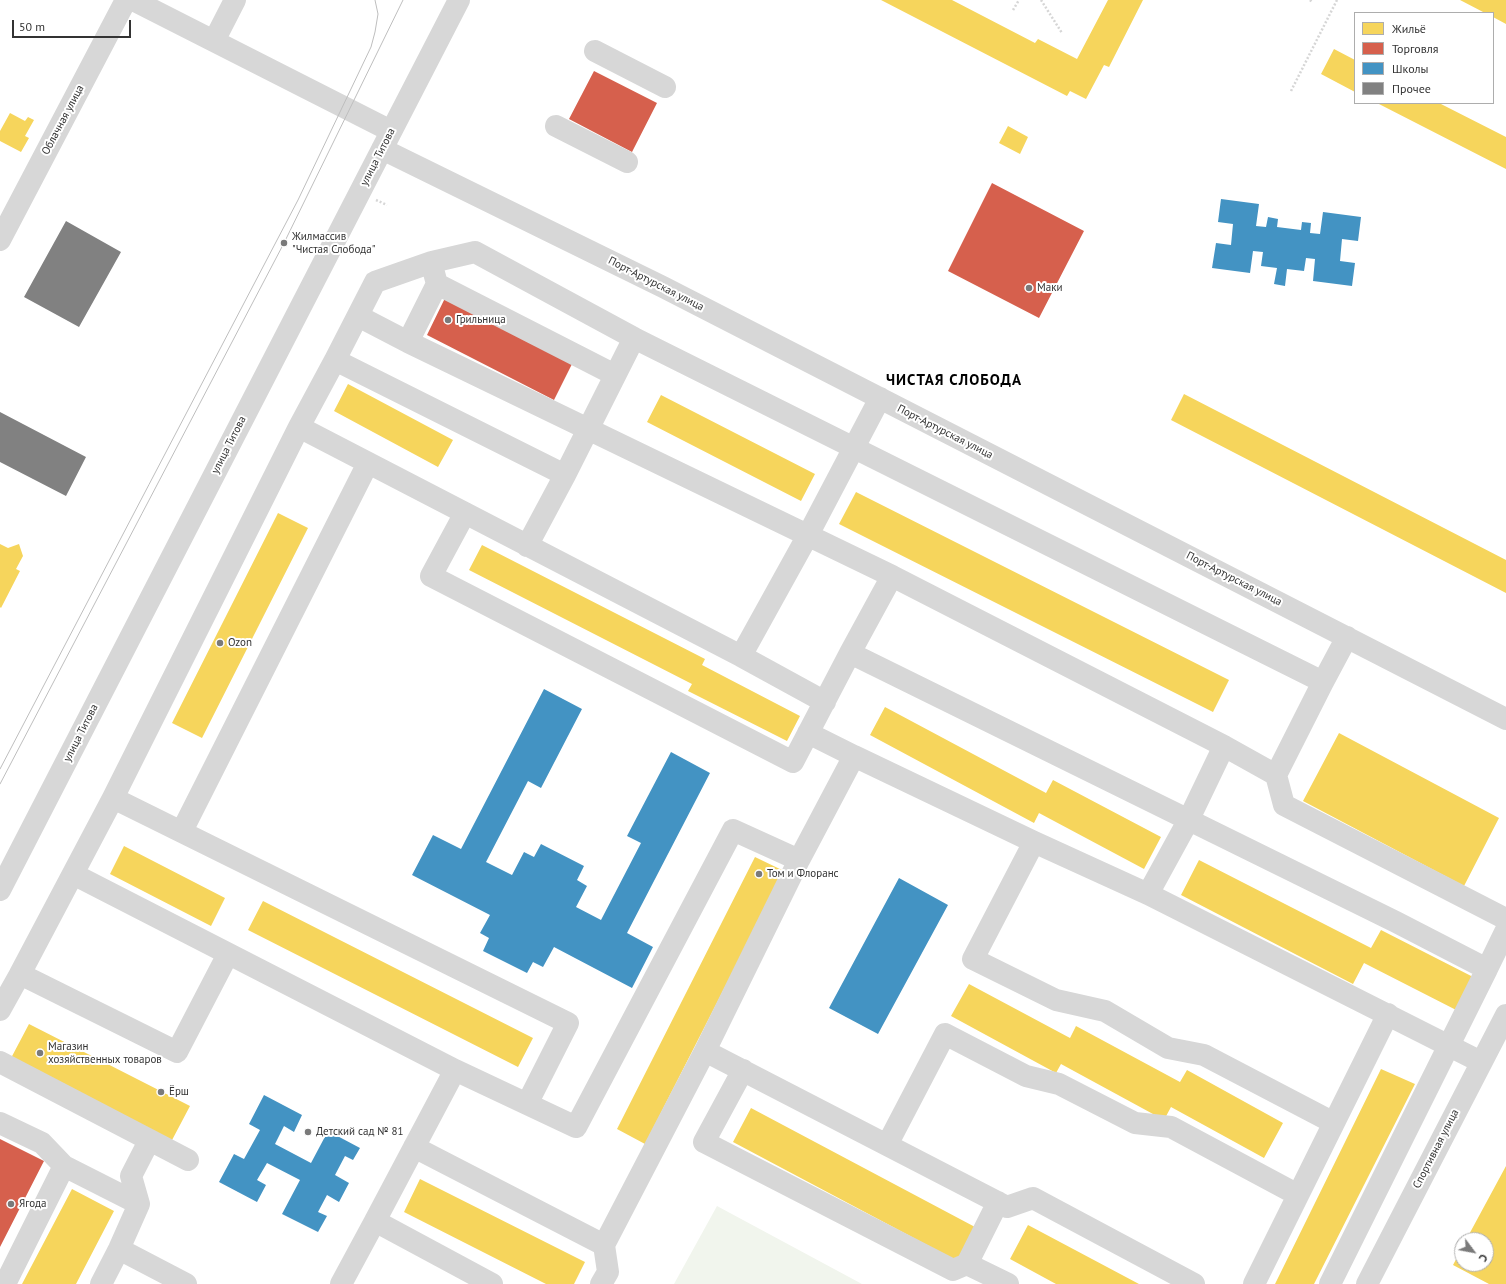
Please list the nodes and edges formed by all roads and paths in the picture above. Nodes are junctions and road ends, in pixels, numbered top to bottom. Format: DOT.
graph roads {
  1 [pos="126,0"];
  2 [pos="133,0"];
  3 [pos="235,0"];
  4 [pos="459,0"];
  5 [pos="1019,0"];
  6 [pos="1041,0"];
  7 [pos="1337,0"];
  8 [pos="1014,10"];
  9 [pos="1062,33"];
  10 [pos="214,41"];
  11 [pos="595,51"];
  12 [pos="666,87"];
  13 [pos="1291,91"];
  14 [pos="556,126"];
  15 [pos="386,140"];
  16 [pos="627,162"];
  17 [pos="375,199"];
  18 [pos="387,205"];
  19 [pos="0,240"];
  20 [pos="432,262"];
  21 [pos="437,284"];
  22 [pos="358,316"];
  23 [pos="634,338"];
  24 [pos="408,342"];
  25 [pos="335,360"];
  26 [pos="615,375"];
  27 [pos="880,398"];
  28 [pos="299,427"];
  29 [pos="589,428"];
  30 [pos="854,448"];
  31 [pos="368,463"];
  32 [pos="565,475"];
  33 [pos="465,513"];
  34 [pos="808,535"];
  35 [pos="527,546"];
  36 [pos="892,576"];
  37 [pos="1347,637"];
  38 [pos="850,653"];
  39 [pos="741,656"];
  40 [pos="1324,682"];
  41 [pos="825,702"];
  42 [pos="1506,719"];
  43 [pos="808,733"];
  44 [pos="1224,746"];
  45 [pos="854,756"];
  46 [pos="1276,775"];
  47 [pos="113,798"];
  48 [pos="1188,821"];
  49 [pos="182,831"];
  50 [pos="1034,842"];
  51 [pos="799,860"];
  52 [pos="73,874"];
  53 [pos="0,890"];
  54 [pos="1148,894"];
  55 [pos="1506,919"];
  56 [pos="1506,930"];
  57 [pos="228,954"];
  58 [pos="1487,969"];
  59 [pos="20,974"];
  60 [pos="0,1010"];
  61 [pos="1388,1014"];
  62 [pos="1506,1015"];
  63 [pos="1449,1046"];
  64 [pos="705,1051"];
  65 [pos="0,1062"];
  66 [pos="1482,1062"];
  67 [pos="455,1070"];
  68 [pos="743,1070"];
  69 [pos="527,1104"];
  70 [pos="0,1123"];
  71 [pos="1334,1123"];
  72 [pos="149,1140"];
  73 [pos="887,1145"];
  74 [pos="414,1147"];
  75 [pos="188,1160"];
  76 [pos="64,1166"];
  77 [pos="1298,1195"];
  78 [pos="998,1202"];
  79 [pos="139,1204"];
  80 [pos="374,1221"];
  81 [pos="604,1245"];
  82 [pos="119,1249"];
  83 [pos="967,1264"];
  84 [pos="6,1284"];
  85 [pos="101,1284"];
  86 [pos="186,1284"];
  87 [pos="341,1284"];
  88 [pos="492,1284"];
  89 [pos="601,1284"];
  90 [pos="1008,1284"];
  91 [pos="1194,1284"];
  92 [pos="1254,1284"];
  93 [pos="1330,1284"];
  94 [pos="1367,1284"];
  1 -- 19 [label="street, Облачная улица"];
  2 -- 10 [label="street, Порт-Артурская улица"];
  3 -- 10 [label="street"];
  4 -- 15 [label="street, улица Титова"];
  5 -- 8 [label="path"];
  6 -- 9 [label="path"];
  7 -- 13 [label="path"];
  10 -- 15 [label="street, Порт-Артурская улица"];
  11 -- 12 [label="street"];
  14 -- 16 [label="street"];
  15 -- 27 [label="street, Порт-Артурская улица"];
  15 -- 53 [label="street, улица Титова"];
  17 -- 18 [label="path"];
  20 -- 21 [label="street"];
  20 -- 22 [label="street"];
  20 -- 23 [label="street"];
  21 -- 24 [label="street"];
  21 -- 26 [label="street"];
  22 -- 24 [label="street"];
  22 -- 25 [label="street"];
  23 -- 26 [label="street"];
  23 -- 30 [label="street"];
  24 -- 29 [label="street"];
  25 -- 28 [label="street"];
  25 -- 32 [label="street"];
  26 -- 29 [label="street"];
  27 -- 30 [label="street"];
  27 -- 37 [label="street, Порт-Артурская улица"];
  28 -- 31 [label="street"];
  28 -- 47 [label="street"];
  29 -- 32 [label="street"];
  29 -- 34 [label="street"];
  30 -- 34 [label="street"];
  30 -- 40 [label="street"];
  31 -- 33 [label="street"];
  31 -- 49 [label="street"];
  32 -- 35 [label="street"];
  33 -- 35 [label="street"];
  33 -- 43 [label="street"];
  34 -- 36 [label="street"];
  34 -- 39 [label="street"];
  35 -- 39 [label="street"];
  36 -- 38 [label="street"];
  36 -- 44 [label="street"];
  37 -- 40 [label="street"];
  37 -- 42 [label="street, Порт-Артурская улица"];
  38 -- 41 [label="street"];
  38 -- 48 [label="street"];
  39 -- 41 [label="street"];
  40 -- 46 [label="street"];
  41 -- 43 [label="street"];
  43 -- 45 [label="street"];
  44 -- 46 [label="street"];
  44 -- 48 [label="street"];
  45 -- 50 [label="street"];
  45 -- 51 [label="street"];
  46 -- 55 [label="street"];
  47 -- 49 [label="street"];
  47 -- 52 [label="street"];
  48 -- 54 [label="street"];
  48 -- 58 [label="street"];
  49 -- 69 [label="street"];
  50 -- 54 [label="street"];
  50 -- 71 [label="street"];
  51 -- 64 [label="street"];
  51 -- 69 [label="street"];
  52 -- 57 [label="street"];
  52 -- 59 [label="street"];
  54 -- 61 [label="street"];
  56 -- 58 [label="street"];
  57 -- 59 [label="street"];
  57 -- 67 [label="street"];
  58 -- 63 [label="street"];
  59 -- 60 [label="street"];
  61 -- 63 [label="street"];
  61 -- 71 [label="street"];
  62 -- 66 [label="street, Спортивная улица"];
  63 -- 66 [label="street"];
  63 -- 93 [label="street"];
  64 -- 68 [label="street"];
  64 -- 81 [label="street"];
  65 -- 72 [label="street"];
  66 -- 94 [label="street, Спортивная улица"];
  67 -- 69 [label="street"];
  67 -- 74 [label="street"];
  68 -- 73 [label="street"];
  68 -- 83 [label="street"];
  70 -- 76 [label="street"];
  71 -- 77 [label="street"];
  72 -- 75 [label="street"];
  72 -- 79 [label="street"];
  73 -- 77 [label="street"];
  73 -- 78 [label="street"];
  74 -- 80 [label="street"];
  74 -- 81 [label="street"];
  76 -- 79 [label="street"];
  76 -- 84 [label="street"];
  77 -- 92 [label="street"];
  78 -- 83 [label="street"];
  78 -- 91 [label="street"];
  79 -- 82 [label="street"];
  80 -- 87 [label="street"];
  80 -- 88 [label="street"];
  81 -- 89 [label="street"];
  82 -- 85 [label="street"];
  82 -- 86 [label="street"];
  83 -- 90 [label="street"];
}
